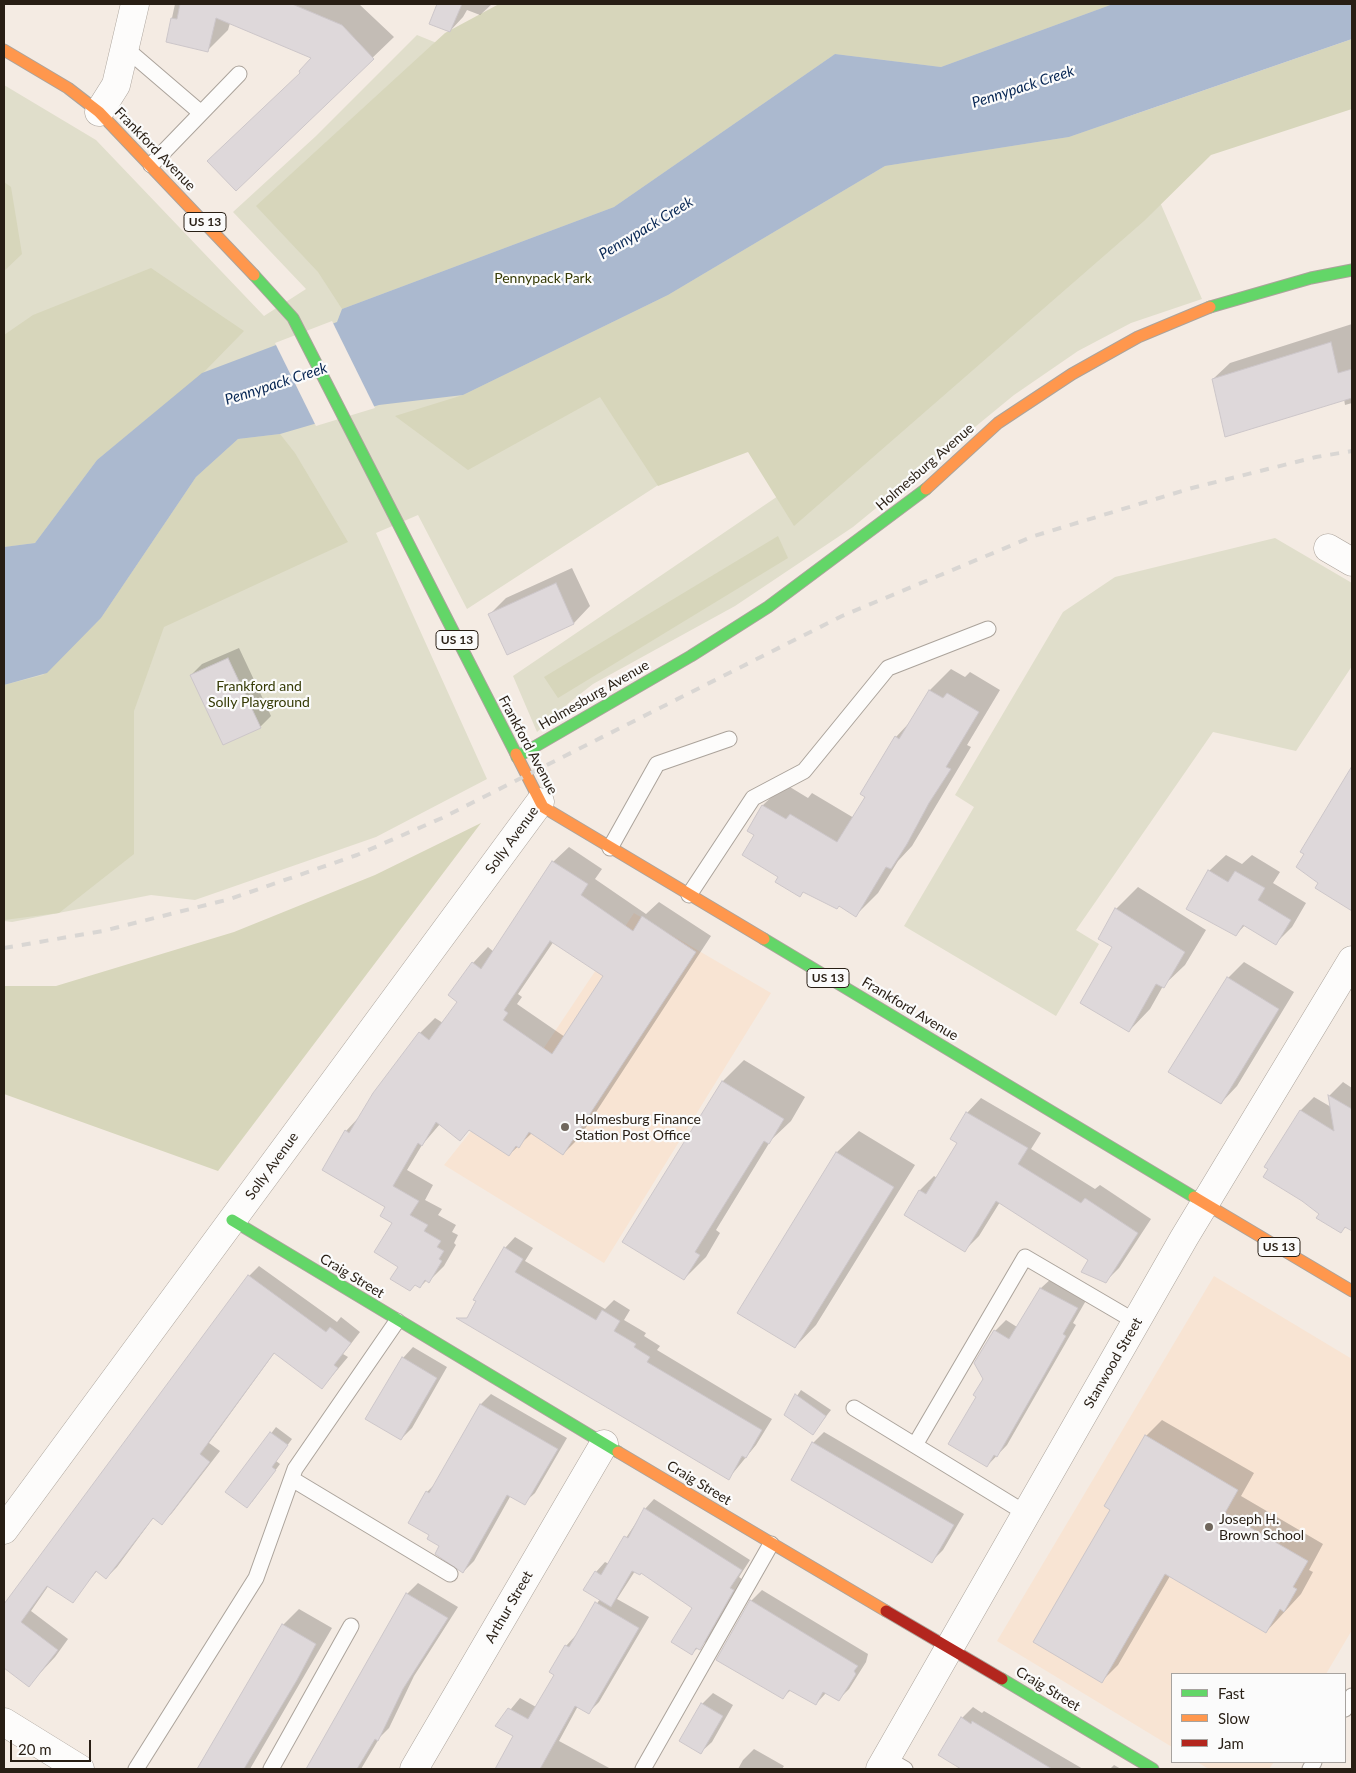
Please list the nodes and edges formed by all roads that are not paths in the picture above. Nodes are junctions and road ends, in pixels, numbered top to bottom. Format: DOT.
graph roads {
  1 [pos="134,4"];
  2 [pos="124,47"];
  3 [pos="4,50"];
  4 [pos="239,74"];
  5 [pos="99,112"];
  6 [pos="201,113"];
  7 [pos="150,165"];
  8 [pos="1352,270"];
  9 [pos="1328,548"];
  10 [pos="1352,562"];
  11 [pos="988,629"];
  12 [pos="729,739"];
  13 [pos="516,757"];
  14 [pos="540,802"];
  15 [pos="610,848"];
  16 [pos="689,895"];
  17 [pos="1352,960"];
  18 [pos="1205,1203"];
  19 [pos="232,1220"];
  20 [pos="1352,1291"];
  21 [pos="396,1321"];
  22 [pos="1136,1322"];
  23 [pos="854,1408"];
  24 [pos="604,1444"];
  25 [pos="914,1445"];
  26 [pos="292,1479"];
  27 [pos="1028,1514"];
  28 [pos="4,1530"];
  29 [pos="771,1544"];
  30 [pos="450,1574"];
  31 [pos="351,1626"];
  32 [pos="950,1648"];
  33 [pos="1352,1696"];
  34 [pos="1346,1707"];
  35 [pos="4,1722"];
  36 [pos="890,1766"];
  37 [pos="1144,1767"];
  38 [pos="80,1769"];
  39 [pos="136,1769"];
  40 [pos="272,1769"];
  41 [pos="414,1769"];
  42 [pos="643,1769"];
  1 -- 2 [label="street"];
  2 -- 5 [label="street"];
  2 -- 6 [label="lane"];
  3 -- 5 [label="street, Frankford Avenue / US 13"];
  4 -- 6 [label="lane"];
  5 -- 7 [label="street, Frankford Avenue / US 13"];
  6 -- 7 [label="lane"];
  7 -- 13 [label="street, Frankford Avenue / US 13"];
  8 -- 13 [label="street, Holmesburg Avenue"];
  9 -- 10 [label="street"];
  11 -- 16 [label="lane"];
  12 -- 15 [label="lane"];
  13 -- 14 [label="street, Frankford Avenue / US 13"];
  14 -- 15 [label="street, Frankford Avenue / US 13"];
  14 -- 19 [label="street, Solly Avenue"];
  15 -- 16 [label="street, Frankford Avenue / US 13"];
  16 -- 18 [label="street, Frankford Avenue / US 13"];
  17 -- 18 [label="street, Stanwood Street"];
  18 -- 20 [label="street, Frankford Avenue / US 13"];
  18 -- 22 [label="street, Stanwood Street"];
  19 -- 21 [label="street, Craig Street"];
  19 -- 28 [label="street, Solly Avenue"];
  21 -- 24 [label="street, Craig Street"];
  21 -- 26 [label="lane"];
  22 -- 25 [label="lane"];
  22 -- 27 [label="street, Stanwood Street"];
  23 -- 25 [label="lane"];
  24 -- 29 [label="street, Craig Street"];
  24 -- 41 [label="street, Arthur Street"];
  25 -- 27 [label="lane"];
  26 -- 30 [label="lane"];
  26 -- 39 [label="lane"];
  27 -- 32 [label="street, Stanwood Street"];
  29 -- 32 [label="street, Craig Street"];
  29 -- 42 [label="lane"];
  31 -- 40 [label="lane"];
  32 -- 36 [label="street, Stanwood Street"];
  32 -- 37 [label="street, Craig Street"];
  33 -- 34 [label="lane"];
  35 -- 38 [label="street"];
}
